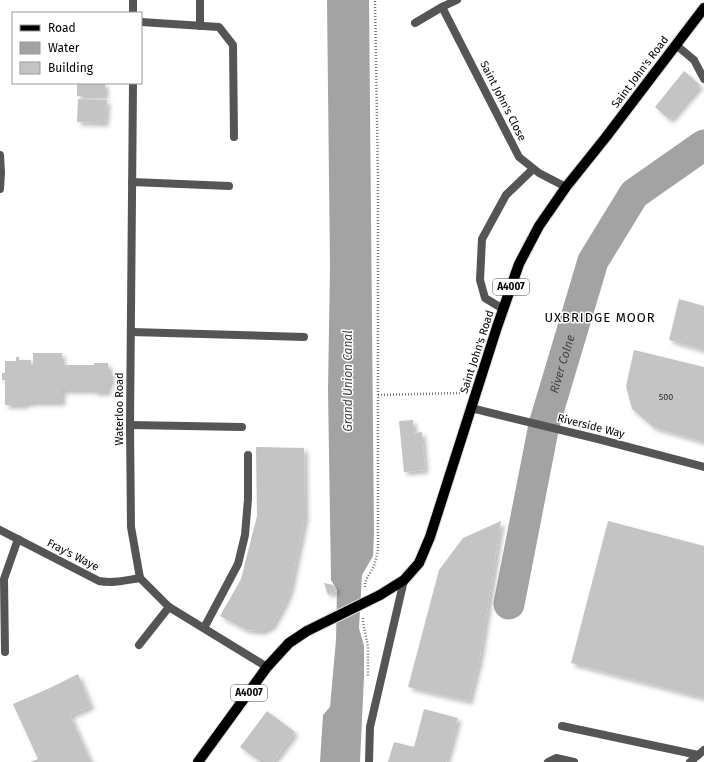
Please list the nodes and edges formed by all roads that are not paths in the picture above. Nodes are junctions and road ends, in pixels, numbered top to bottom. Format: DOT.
graph roads {
  1 [pos="133,0"];
  2 [pos="200,0"];
  3 [pos="457,0"];
  4 [pos="442,7"];
  5 [pos="704,8"];
  6 [pos="133,12"];
  7 [pos="142,22"];
  8 [pos="415,23"];
  9 [pos="200,26"];
  10 [pos="676,45"];
  11 [pos="704,78"];
  12 [pos="133,84"];
  13 [pos="234,137"];
  14 [pos="0,155"];
  15 [pos="533,168"];
  16 [pos="132,182"];
  17 [pos="229,186"];
  18 [pos="566,187"];
  19 [pos="0,189"];
  20 [pos="503,309"];
  21 [pos="131,332"];
  22 [pos="304,337"];
  23 [pos="473,403"];
  24 [pos="130,425"];
  25 [pos="242,427"];
  26 [pos="248,454"];
  27 [pos="704,467"];
  28 [pos="0,530"];
  29 [pos="18,539"];
  30 [pos="140,578"];
  31 [pos="404,580"];
  32 [pos="169,607"];
  33 [pos="204,628"];
  34 [pos="139,645"];
  35 [pos="5,652"];
  36 [pos="267,667"];
  37 [pos="562,726"];
  38 [pos="701,752"];
  39 [pos="198,762"];
  40 [pos="369,762"];
  41 [pos="548,762"];
  42 [pos="574,762"];
  43 [pos="690,762"];
  1 -- 6 [label="street"];
  2 -- 9 [label="street"];
  3 -- 4 [label="street"];
  4 -- 8 [label="street"];
  4 -- 15 [label="street, Saint John's Close"];
  5 -- 10 [label="main road, Saint John's Road / A4007"];
  7 -- 9 [label="street"];
  9 -- 13 [label="street"];
  10 -- 11 [label="street"];
  10 -- 18 [label="main road, Saint John's Road / A4007"];
  12 -- 16 [label="street, Waterloo Road"];
  14 -- 19 [label="street"];
  15 -- 18 [label="street, Saint John's Close"];
  15 -- 20 [label="street"];
  16 -- 17 [label="street"];
  16 -- 21 [label="street, Waterloo Road"];
  18 -- 20 [label="main road, Saint John's Road / A4007"];
  20 -- 23 [label="main road, Saint John's Road / A4007"];
  21 -- 22 [label="street"];
  21 -- 24 [label="street, Waterloo Road"];
  23 -- 27 [label="street, Riverside Way"];
  23 -- 31 [label="main road, Saint John's Road / A4007"];
  24 -- 25 [label="street"];
  24 -- 30 [label="street, Waterloo Road"];
  26 -- 33 [label="street"];
  28 -- 29 [label="street, Fray's Waye"];
  29 -- 30 [label="street, Fray's Waye"];
  29 -- 35 [label="street"];
  30 -- 32 [label="street"];
  31 -- 36 [label="main road, Saint John's Road / A4007, bridge"];
  31 -- 40 [label="street"];
  32 -- 33 [label="street"];
  32 -- 34 [label="street"];
  33 -- 36 [label="street"];
  36 -- 39 [label="main road, A4007"];
  37 -- 38 [label="street"];
  38 -- 43 [label="street"];
  41 -- 42 [label="street"];
}
